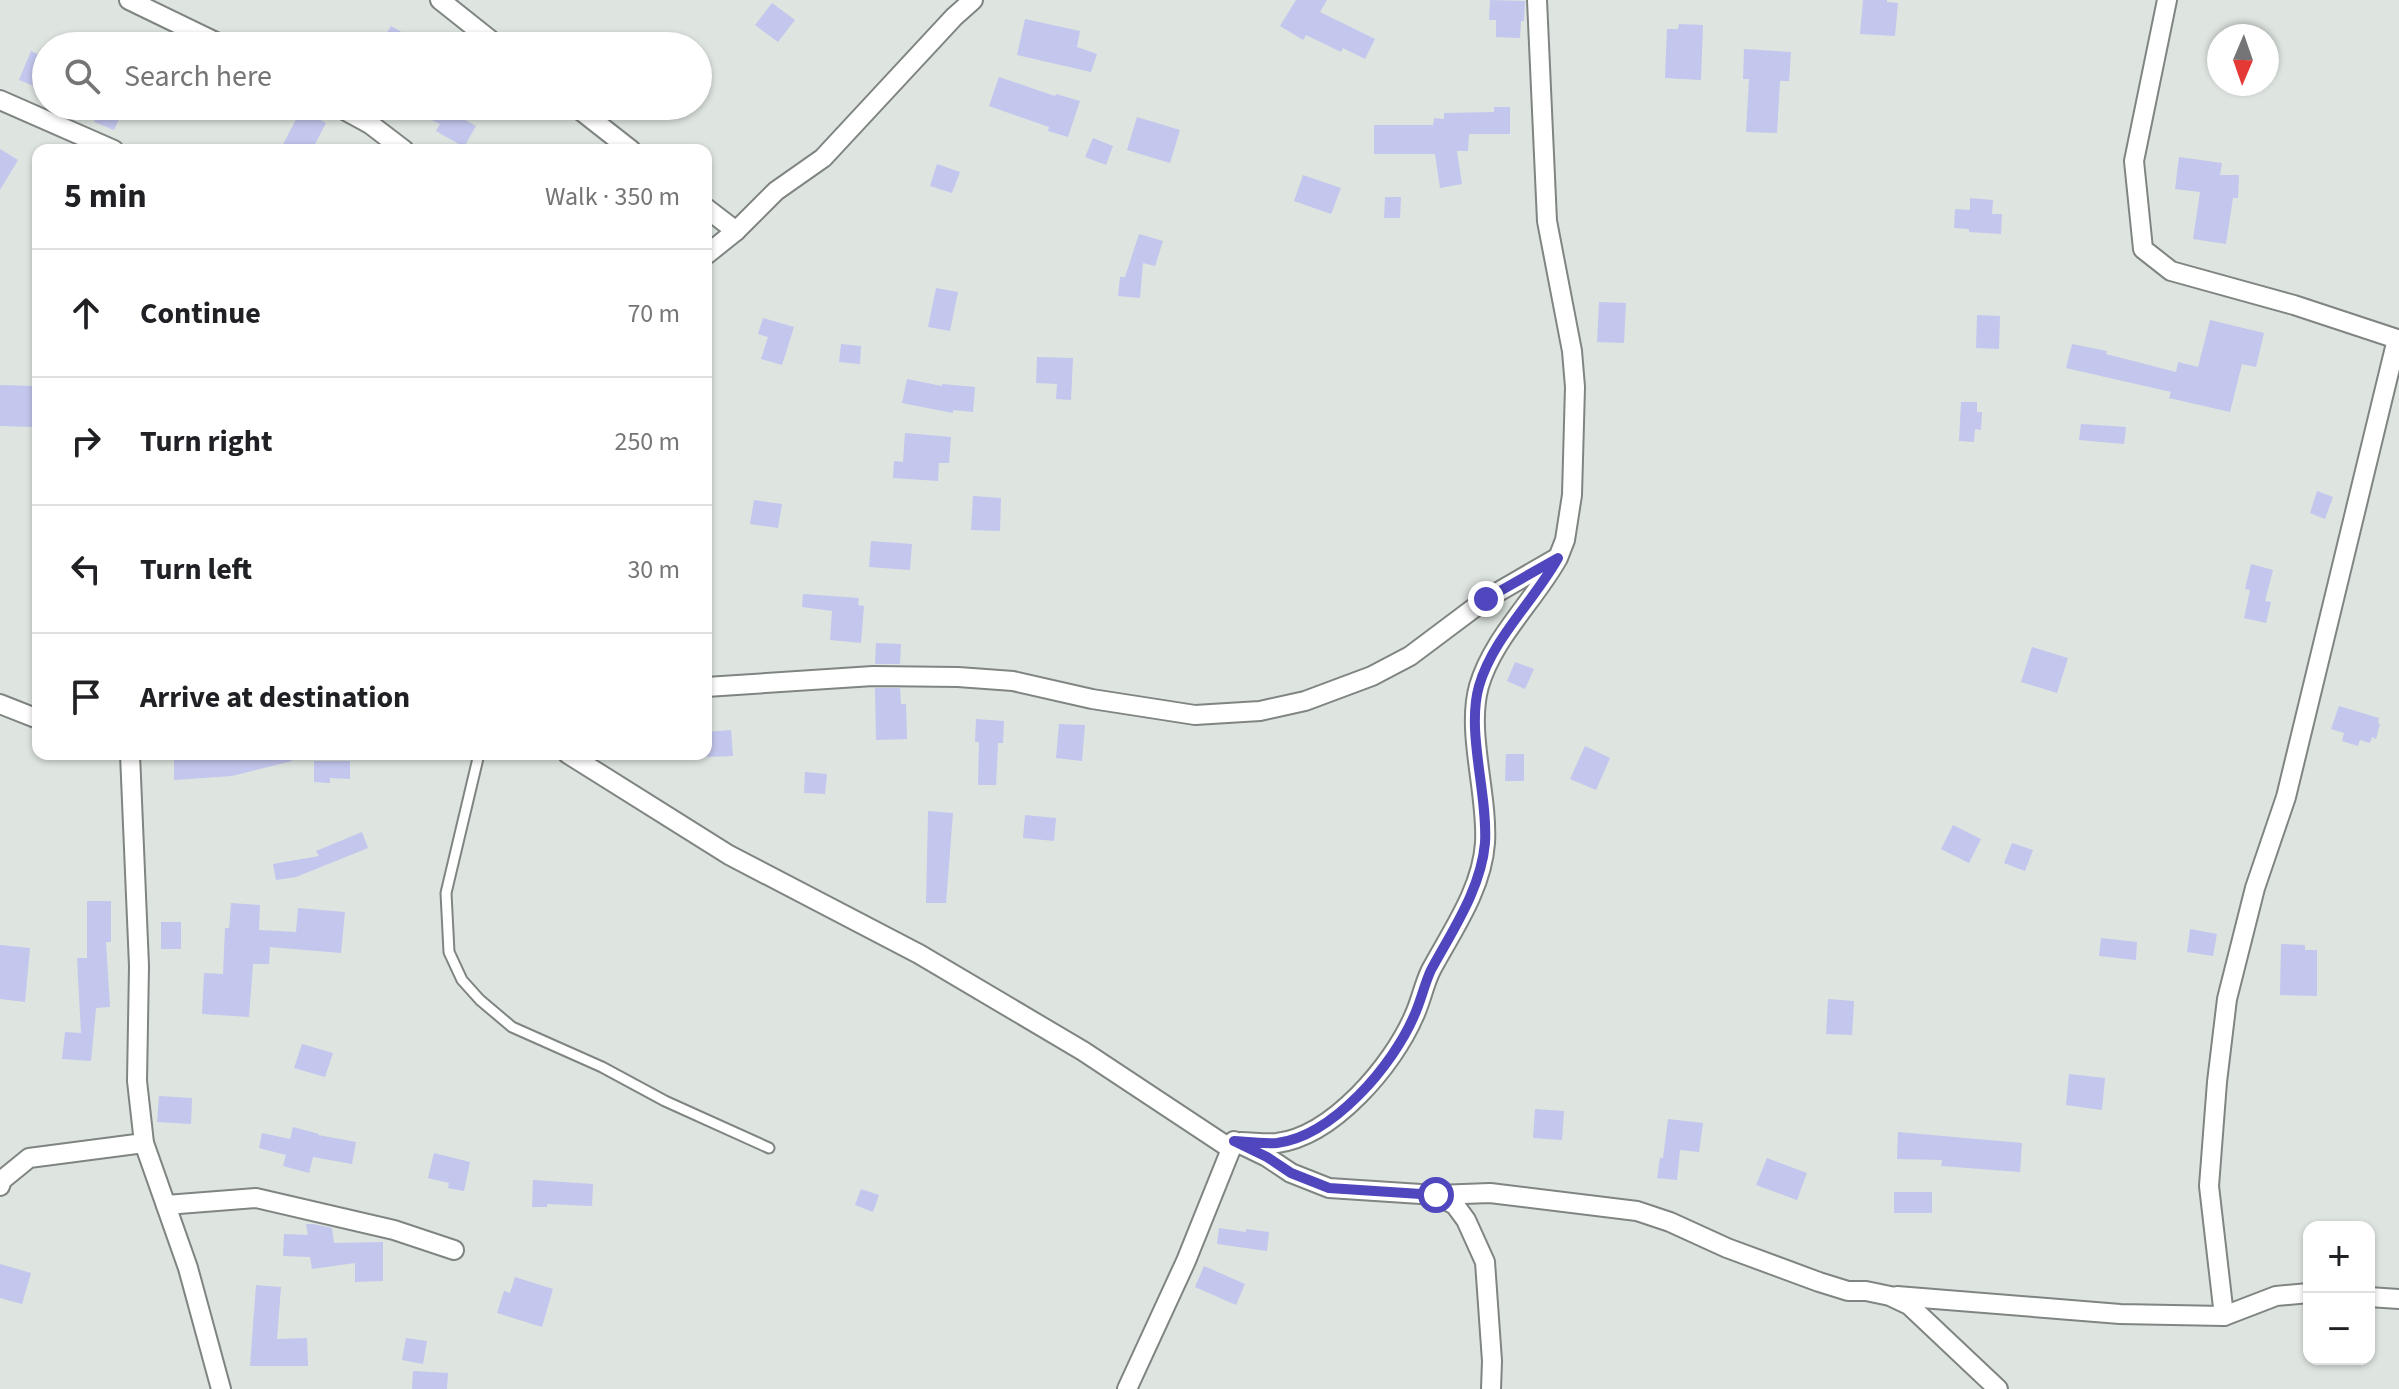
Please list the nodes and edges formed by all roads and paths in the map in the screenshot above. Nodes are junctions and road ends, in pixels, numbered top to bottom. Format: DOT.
graph roads {
  1 [pos="129,0"];
  2 [pos="440,0"];
  3 [pos="973,0"];
  4 [pos="1537,0"];
  5 [pos="2167,0"];
  6 [pos="195,32"];
  7 [pos="480,32"];
  8 [pos="0,100"];
  9 [pos="32,114"];
  10 [pos="46,120"];
  11 [pos="363,120"];
  12 [pos="593,120"];
  13 [pos="100,144"];
  14 [pos="396,144"];
  15 [pos="623,144"];
  16 [pos="712,213"];
  17 [pos="736,231"];
  18 [pos="712,250"];
  19 [pos="2398,340"];
  20 [pos="1558,558"];
  21 [pos="712,687"];
  22 [pos="0,704"];
  23 [pos="32,717"];
  24 [pos="130,760"];
  25 [pos="478,760"];
  26 [pos="578,760"];
  27 [pos="144,1143"];
  28 [pos="1233,1145"];
  29 [pos="769,1148"];
  30 [pos="0,1186"];
  31 [pos="1436,1195"];
  32 [pos="166,1205"];
  33 [pos="454,1250"];
  34 [pos="2303,1294"];
  35 [pos="1890,1296"];
  36 [pos="2375,1297"];
  37 [pos="2399,1299"];
  38 [pos="2224,1316"];
  39 [pos="221,1389"];
  40 [pos="1127,1389"];
  41 [pos="1491,1389"];
  42 [pos="1998,1389"];
  1 -- 6 [label="street"];
  2 -- 7 [label="street"];
  3 -- 17 [label="street"];
  4 -- 20 [label="street"];
  5 -- 19 [label="street"];
  8 -- 9 [label="street"];
  10 -- 13 [label="street"];
  11 -- 14 [label="street"];
  12 -- 15 [label="street"];
  16 -- 17 [label="street"];
  17 -- 18 [label="street"];
  19 -- 38 [label="street"];
  20 -- 21 [label="street"];
  20 -- 28 [label="street"];
  22 -- 23 [label="street"];
  24 -- 27 [label="street"];
  25 -- 29 [label="lane"];
  26 -- 28 [label="street"];
  27 -- 30 [label="street"];
  27 -- 32 [label="street"];
  28 -- 31 [label="street"];
  28 -- 40 [label="street"];
  31 -- 35 [label="street"];
  31 -- 41 [label="street"];
  32 -- 33 [label="street"];
  32 -- 39 [label="street"];
  34 -- 38 [label="street"];
  35 -- 38 [label="street"];
  35 -- 42 [label="street"];
  36 -- 37 [label="street"];
}
